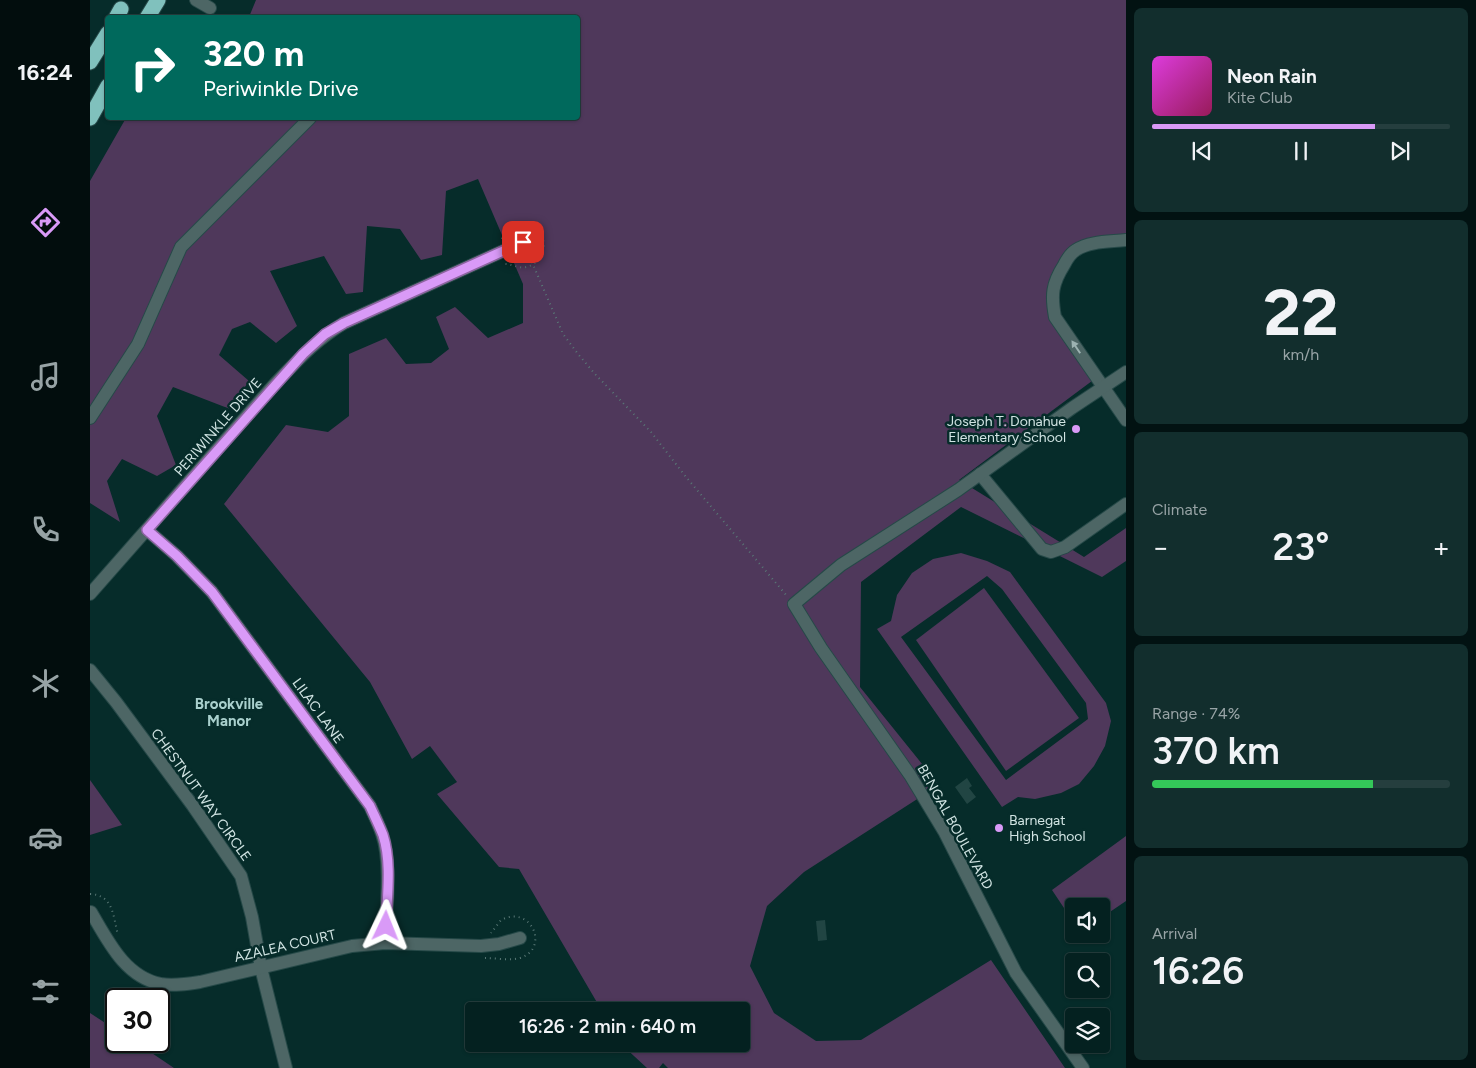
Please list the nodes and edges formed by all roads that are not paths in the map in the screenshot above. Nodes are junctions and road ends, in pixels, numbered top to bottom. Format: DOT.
graph roads {
  1 [pos="158,0"];
  2 [pos="196,0"];
  3 [pos="210,8"];
  4 [pos="149,15"];
  5 [pos="105,38"];
  6 [pos="90,62"];
  7 [pos="105,91"];
  8 [pos="90,118"];
  9 [pos="308,120"];
  10 [pos="1126,240"];
  11 [pos="523,242"];
  12 [pos="1126,372"];
  13 [pos="1103,387"];
  14 [pos="90,418"];
  15 [pos="1126,420"];
  16 [pos="980,474"];
  17 [pos="1126,504"];
  18 [pos="147,530"];
  19 [pos="90,594"];
  20 [pos="90,670"];
  21 [pos="91,912"];
  22 [pos="520,938"];
  23 [pos="386,943"];
  24 [pos="261,968"];
  25 [pos="286,1068"];
  26 [pos="1083,1068"];
  1 -- 4 [label="highway"];
  2 -- 3 [label="street"];
  5 -- 6 [label="highway"];
  7 -- 8 [label="highway"];
  9 -- 14 [label="street"];
  13 -- 10 [label="street, one-way"];
  11 -- 18 [label="street, PERIWINKLE DRIVE"];
  12 -- 13 [label="street"];
  13 -- 15 [label="street"];
  13 -- 16 [label="street"];
  16 -- 17 [label="street"];
  16 -- 26 [label="street, BENGAL BOULEVARD"];
  18 -- 19 [label="street, PERIWINKLE DRIVE"];
  18 -- 23 [label="street, LILAC LANE"];
  20 -- 24 [label="street, CHESTNUT WAY CIRCLE"];
  21 -- 24 [label="street, AZALEA COURT"];
  22 -- 23 [label="street, AZALEA COURT"];
  23 -- 24 [label="street, AZALEA COURT"];
  24 -- 25 [label="street, CHESTNUT WAY CIRCLE"];
}
